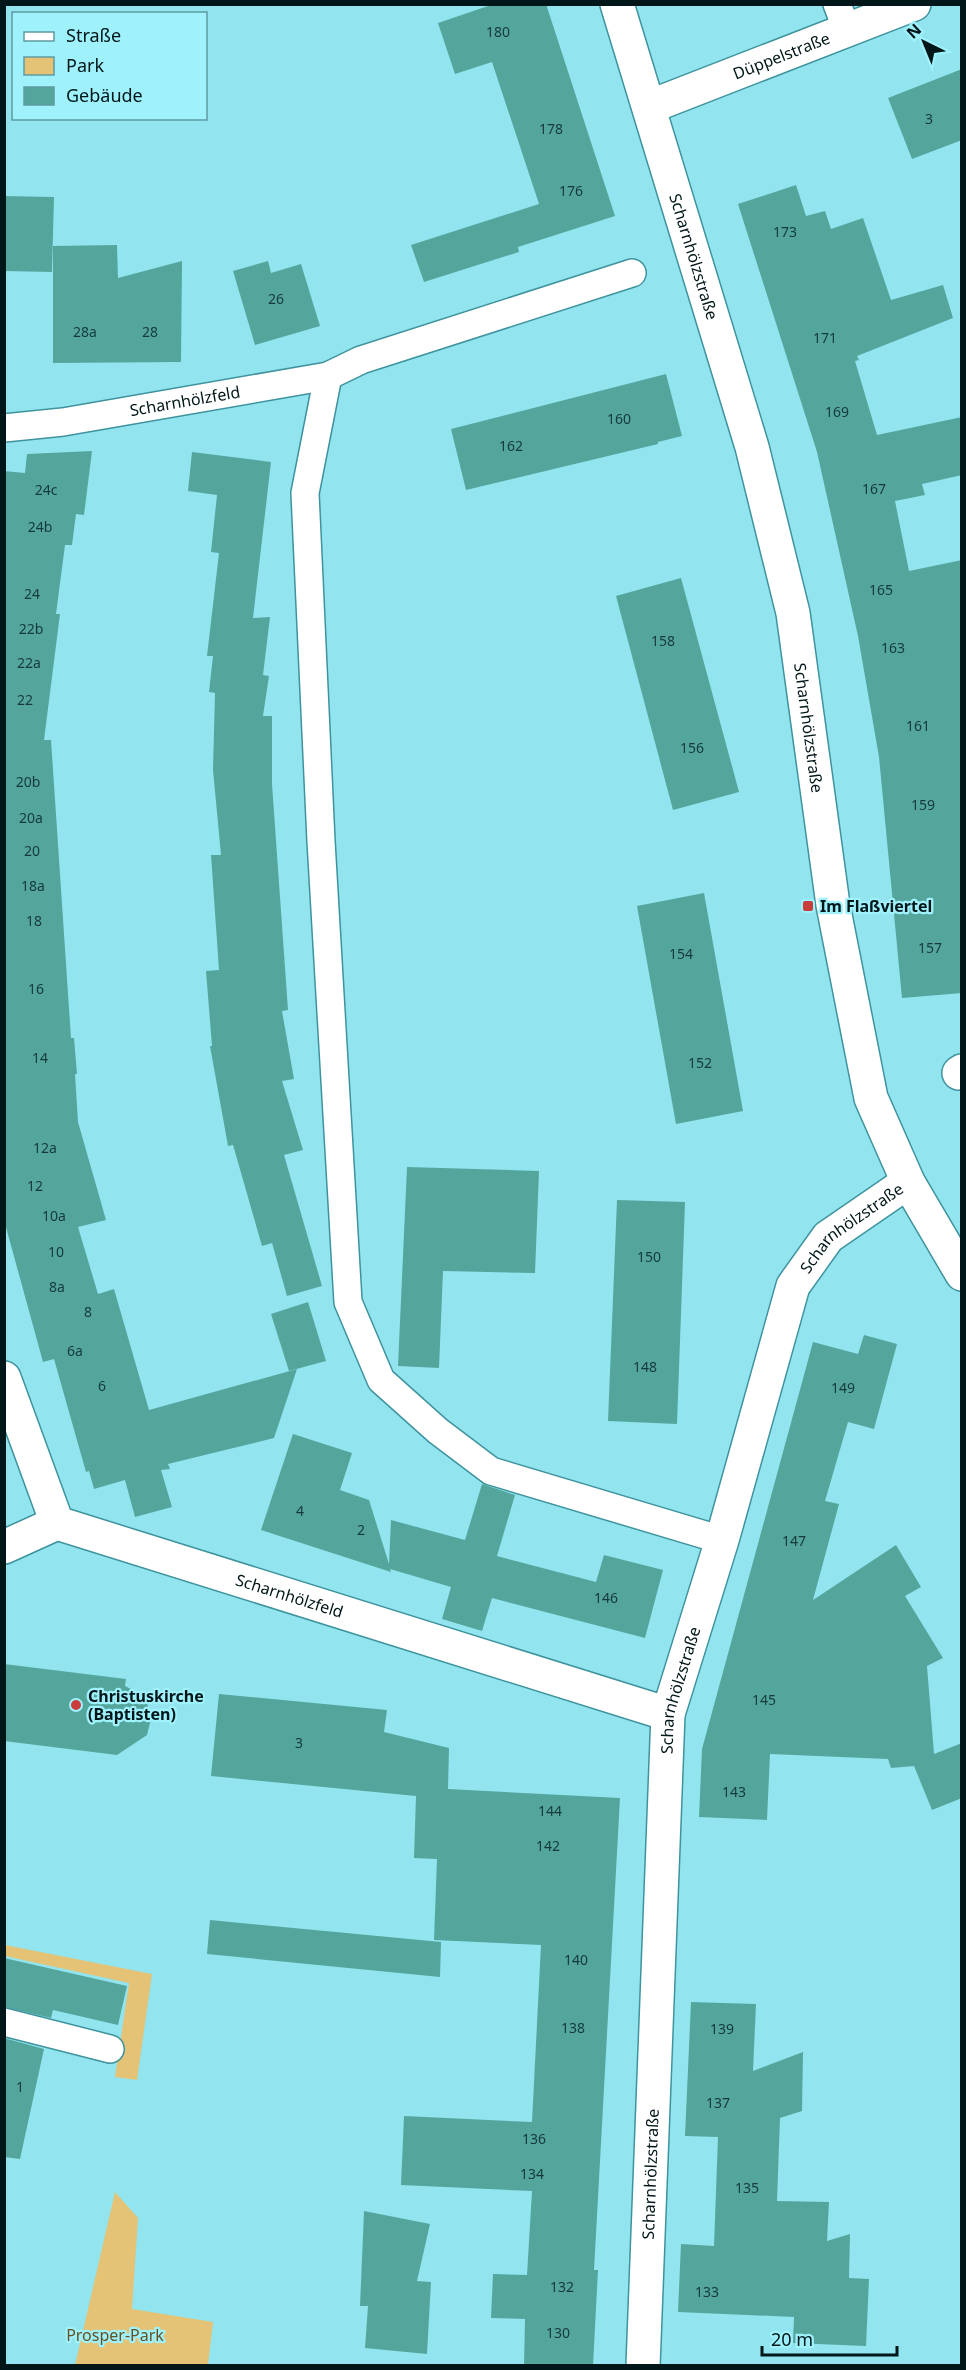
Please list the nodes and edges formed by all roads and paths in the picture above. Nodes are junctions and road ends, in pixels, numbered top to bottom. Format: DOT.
graph roads {
  1 [pos="617,4"];
  2 [pos="914,4"];
  3 [pos="842,17"];
  4 [pos="649,107"];
  5 [pos="632,273"];
  6 [pos="328,376"];
  7 [pos="4,428"];
  8 [pos="908,1182"];
  9 [pos="962,1274"];
  10 [pos="4,1378"];
  11 [pos="57,1523"];
  12 [pos="722,1540"];
  13 [pos="4,1547"];
  14 [pos="668,1714"];
  15 [pos="4,2022"];
  16 [pos="110,2049"];
  17 [pos="643,2366"];
  1 -- 4 [label="street, Scharnhölzstraße"];
  2 -- 3 [label="street, Düppelstraße"];
  3 -- 4 [label="street, Düppelstraße"];
  4 -- 8 [label="street, Scharnhölzstraße"];
  5 -- 6 [label="lane, Scharnhölzfeld"];
  6 -- 7 [label="lane, Scharnhölzfeld"];
  6 -- 12 [label="lane"];
  8 -- 9 [label="street"];
  8 -- 12 [label="street, Scharnhölzstraße"];
  10 -- 11 [label="street"];
  11 -- 13 [label="street"];
  11 -- 14 [label="street, Scharnhölzfeld"];
  12 -- 14 [label="street, Scharnhölzstraße"];
  14 -- 17 [label="street, Scharnhölzstraße"];
  15 -- 16 [label="lane"];
}
